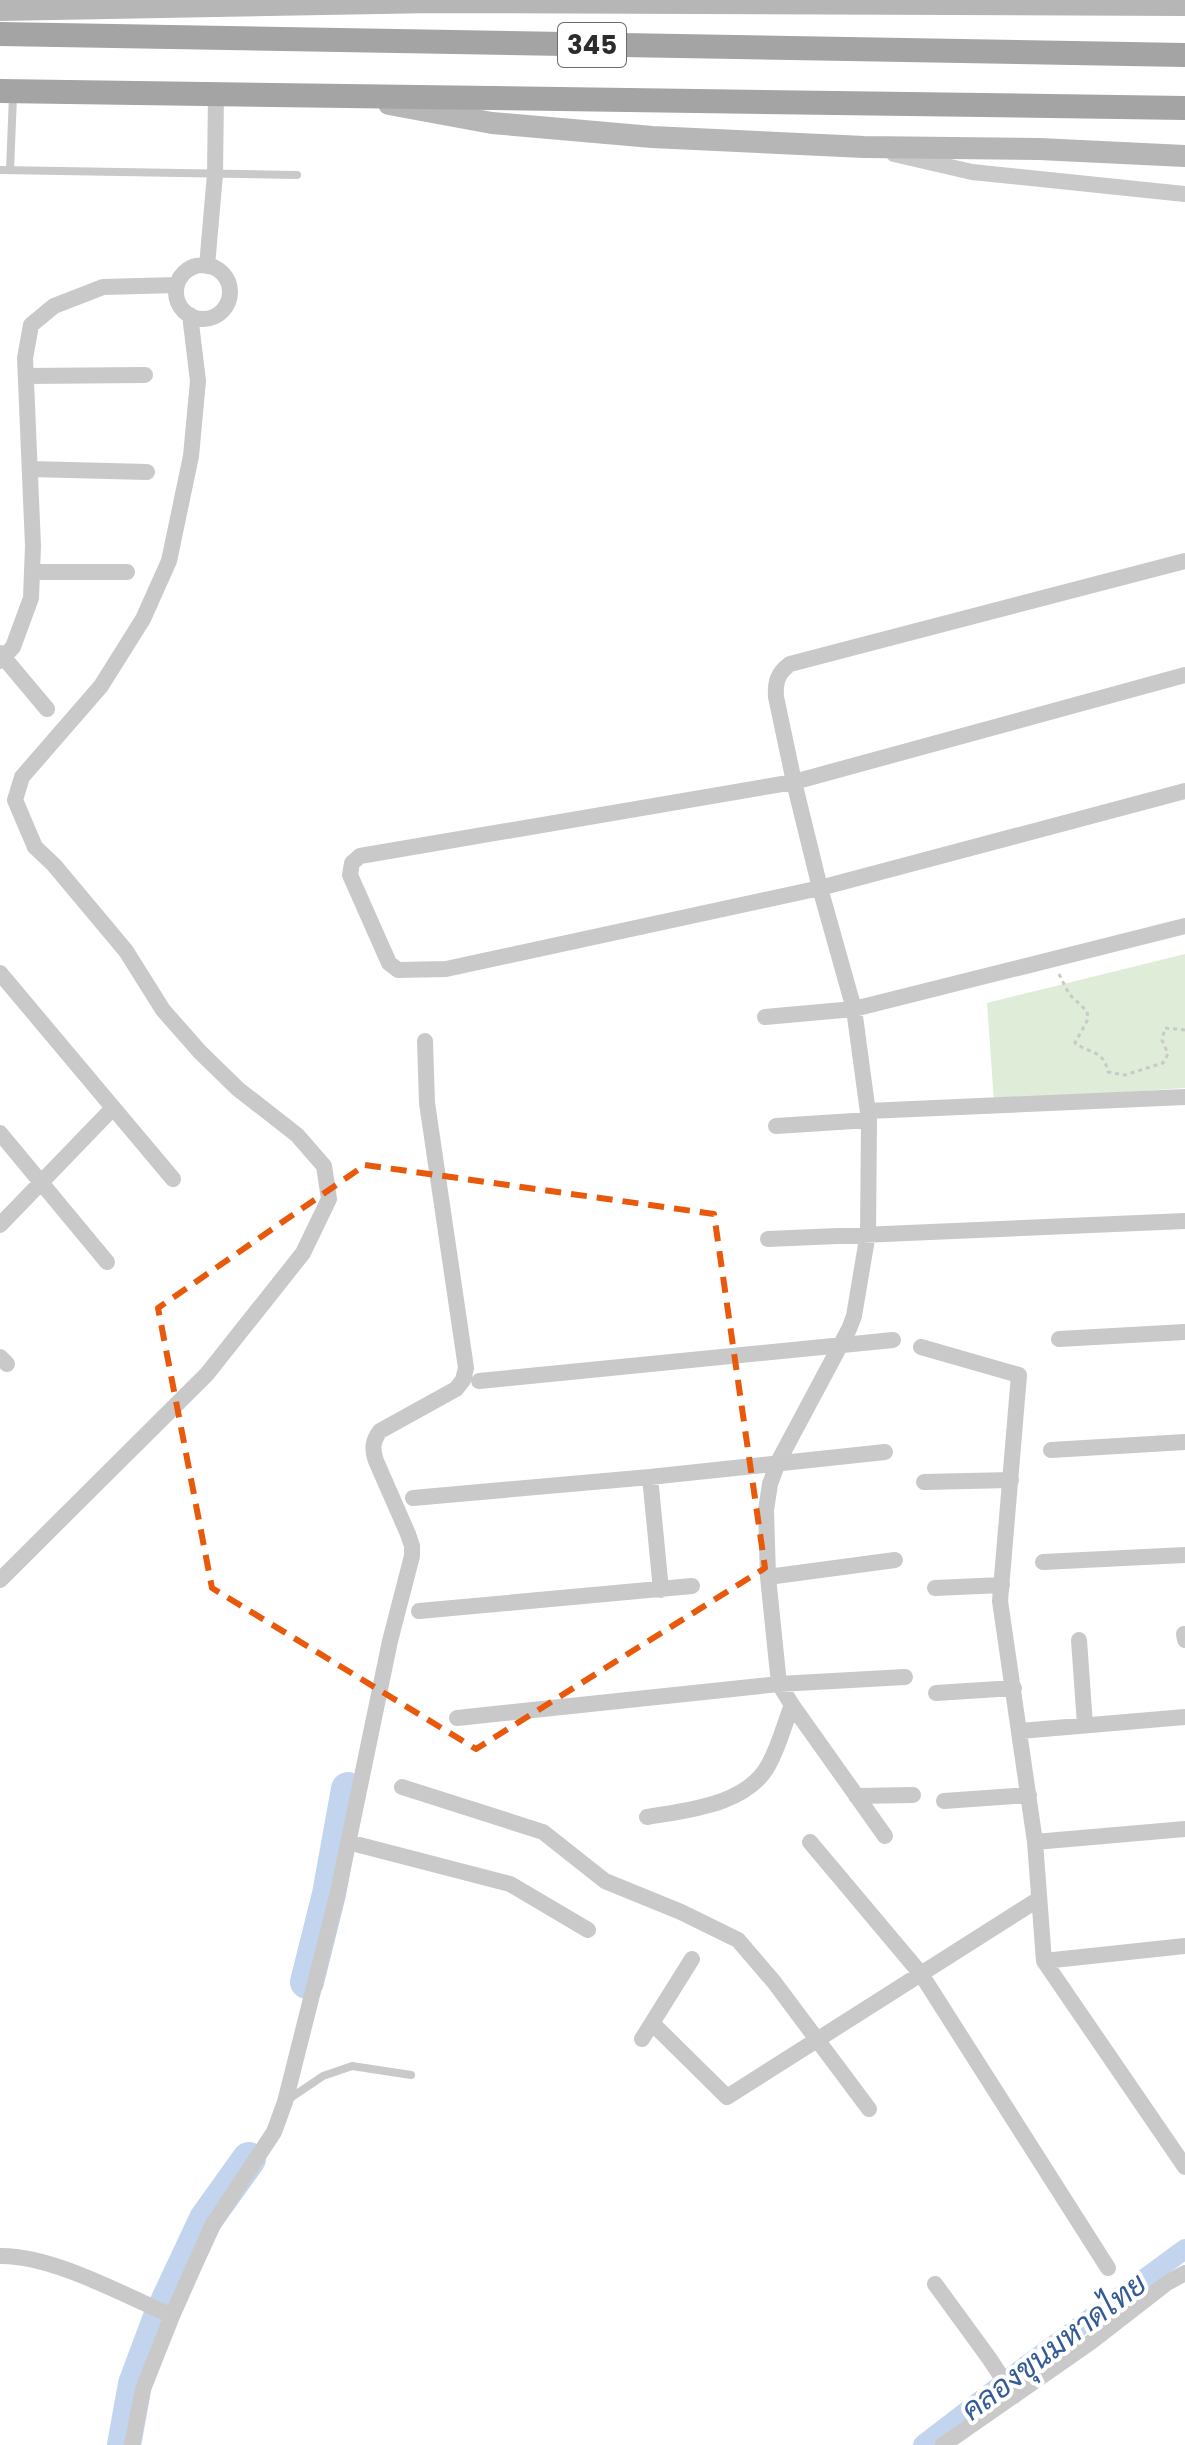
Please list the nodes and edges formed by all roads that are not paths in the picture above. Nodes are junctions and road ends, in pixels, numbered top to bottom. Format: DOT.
graph roads {
  1 [pos="928,0"];
  2 [pos="815,3"];
  3 [pos="1185,5"];
  4 [pos="0,10"];
  5 [pos="0,34"];
  6 [pos="1185,55"];
  7 [pos="6,91"];
  8 [pos="216,94"];
  9 [pos="347,95"];
  10 [pos="1185,108"];
  11 [pos="864,147"];
  12 [pos="1185,157"];
  13 [pos="5,170"];
  14 [pos="215,174"];
  15 [pos="297,175"];
  16 [pos="1185,194"];
  17 [pos="207,266"];
  18 [pos="177,285"];
  19 [pos="190,315"];
  20 [pos="145,375"];
  21 [pos="26,376"];
  22 [pos="30,469"];
  23 [pos="147,472"];
  24 [pos="1185,561"];
  25 [pos="32,572"];
  26 [pos="127,572"];
  27 [pos="1,657"];
  28 [pos="1185,675"];
  29 [pos="47,709"];
  30 [pos="794,782"];
  31 [pos="1185,791"];
  32 [pos="820,888"];
  33 [pos="1185,926"];
  34 [pos="0,973"];
  35 [pos="854,1009"];
  36 [pos="765,1017"];
  37 [pos="425,1041"];
  38 [pos="1185,1097"];
  39 [pos="113,1108"];
  40 [pos="869,1116"];
  41 [pos="776,1126"];
  42 [pos="0,1133"];
  43 [pos="173,1179"];
  44 [pos="41,1183"];
  45 [pos="1185,1221"];
  46 [pos="0,1225"];
  47 [pos="868,1233"];
  48 [pos="768,1239"];
  49 [pos="107,1262"];
  50 [pos="1185,1332"];
  51 [pos="1059,1339"];
  52 [pos="893,1340"];
  53 [pos="841,1346"];
  54 [pos="921,1347"];
  55 [pos="479,1381"];
  56 [pos="1185,1442"];
  57 [pos="1051,1450"];
  58 [pos="885,1452"];
  59 [pos="778,1462"];
  60 [pos="650,1477"];
  61 [pos="1011,1480"];
  62 [pos="924,1482"];
  63 [pos="413,1498"];
  64 [pos="1185,1555"];
  65 [pos="895,1560"];
  66 [pos="1043,1562"];
  67 [pos="768,1577"];
  68 [pos="0,1580"];
  69 [pos="1002,1585"];
  70 [pos="692,1586"];
  71 [pos="935,1588"];
  72 [pos="661,1590"];
  73 [pos="419,1611"];
  74 [pos="1184,1634"];
  75 [pos="1079,1640"];
  76 [pos="1185,1640"];
  77 [pos="905,1677"];
  78 [pos="779,1684"];
  79 [pos="1014,1688"];
  80 [pos="936,1693"];
  81 [pos="792,1705"];
  82 [pos="1185,1717"];
  83 [pos="457,1718"];
  84 [pos="1085,1725"];
  85 [pos="1020,1731"];
  86 [pos="402,1787"];
  87 [pos="913,1795"];
  88 [pos="1029,1795"];
  89 [pos="856,1796"];
  90 [pos="944,1801"];
  91 [pos="647,1817"];
  92 [pos="1185,1829"];
  93 [pos="885,1836"];
  94 [pos="348,1842"];
  95 [pos="810,1842"];
  96 [pos="1035,1842"];
  97 [pos="1039,1899"];
  98 [pos="588,1930"];
  99 [pos="1185,1946"];
  100 [pos="692,1959"];
  101 [pos="1044,1961"];
  102 [pos="921,1974"];
  103 [pos="652,2023"];
  104 [pos="642,2039"];
  105 [pos="817,2040"];
  106 [pos="411,2075"];
  107 [pos="285,2102"];
  108 [pos="869,2109"];
  109 [pos="1185,2167"];
  110 [pos="0,2256"];
  111 [pos="1108,2268"];
  112 [pos="1184,2274"];
  113 [pos="935,2284"];
  114 [pos="170,2315"];
  115 [pos="1011,2392"];
  116 [pos="132,2445"];
  117 [pos="943,2445"];
  1 -- 2 [label="main road"];
  2 -- 3 [label="main road, 345"];
  2 -- 4 [label="main road, 345"];
  5 -- 6 [label="main road, 345"];
  7 -- 8 [label="main road, 345"];
  7 -- 13 [label="lane"];
  8 -- 9 [label="main road, 345"];
  8 -- 14 [label="street"];
  9 -- 10 [label="main road, 345"];
  9 -- 11 [label="main road, 345"];
  11 -- 12 [label="main road, 345"];
  11 -- 16 [label="street"];
  13 -- 14 [label="lane"];
  14 -- 15 [label="lane"];
  14 -- 17 [label="street"];
  17 -- 18 [label="street"];
  17 -- 19 [label="street"];
  18 -- 19 [label="street"];
  18 -- 21 [label="street"];
  19 -- 68 [label="street"];
  20 -- 21 [label="street"];
  21 -- 22 [label="street"];
  22 -- 23 [label="street"];
  22 -- 25 [label="street"];
  24 -- 30 [label="street"];
  25 -- 26 [label="street"];
  25 -- 27 [label="street"];
  27 -- 29 [label="street"];
  28 -- 30 [label="street"];
  30 -- 32 [label="street"];
  30 -- 32 [label="street"];
  31 -- 32 [label="street"];
  32 -- 35 [label="street"];
  33 -- 35 [label="street"];
  34 -- 39 [label="street"];
  35 -- 36 [label="street"];
  35 -- 40 [label="street"];
  37 -- 94 [label="street"];
  38 -- 40 [label="street"];
  39 -- 43 [label="street"];
  39 -- 44 [label="street"];
  40 -- 41 [label="street"];
  40 -- 47 [label="street"];
  42 -- 44 [label="street"];
  44 -- 46 [label="street"];
  44 -- 49 [label="street"];
  45 -- 47 [label="street"];
  47 -- 48 [label="street"];
  47 -- 53 [label="street"];
  50 -- 51 [label="street"];
  52 -- 53 [label="street"];
  53 -- 55 [label="street"];
  53 -- 59 [label="street"];
  54 -- 61 [label="street"];
  56 -- 57 [label="street"];
  58 -- 59 [label="street"];
  59 -- 60 [label="street"];
  59 -- 67 [label="street"];
  60 -- 63 [label="street"];
  60 -- 72 [label="street"];
  61 -- 62 [label="street"];
  61 -- 69 [label="street"];
  64 -- 66 [label="street"];
  65 -- 67 [label="street"];
  67 -- 78 [label="street"];
  69 -- 71 [label="street"];
  69 -- 79 [label="street"];
  70 -- 72 [label="street"];
  72 -- 73 [label="street"];
  74 -- 76 [label="street"];
  75 -- 84 [label="street"];
  77 -- 78 [label="street"];
  78 -- 81 [label="street"];
  78 -- 83 [label="street"];
  79 -- 80 [label="street"];
  79 -- 85 [label="street"];
  81 -- 89 [label="street"];
  81 -- 91 [label="street"];
  82 -- 84 [label="street"];
  84 -- 85 [label="street"];
  85 -- 88 [label="street"];
  86 -- 105 [label="street"];
  87 -- 89 [label="street"];
  88 -- 90 [label="street"];
  88 -- 96 [label="street"];
  89 -- 93 [label="street"];
  92 -- 96 [label="street"];
  94 -- 98 [label="street"];
  94 -- 107 [label="street"];
  95 -- 102 [label="street"];
  96 -- 97 [label="street"];
  97 -- 101 [label="street"];
  97 -- 102 [label="street"];
  99 -- 101 [label="street"];
  100 -- 103 [label="street"];
  101 -- 109 [label="street"];
  102 -- 105 [label="street"];
  102 -- 111 [label="street"];
  103 -- 104 [label="street"];
  103 -- 105 [label="street"];
  105 -- 108 [label="street"];
  106 -- 107 [label="lane"];
  107 -- 114 [label="street"];
  110 -- 114 [label="street"];
  112 -- 115 [label="street"];
  113 -- 115 [label="street"];
  114 -- 116 [label="street"];
  115 -- 117 [label="street"];
}
